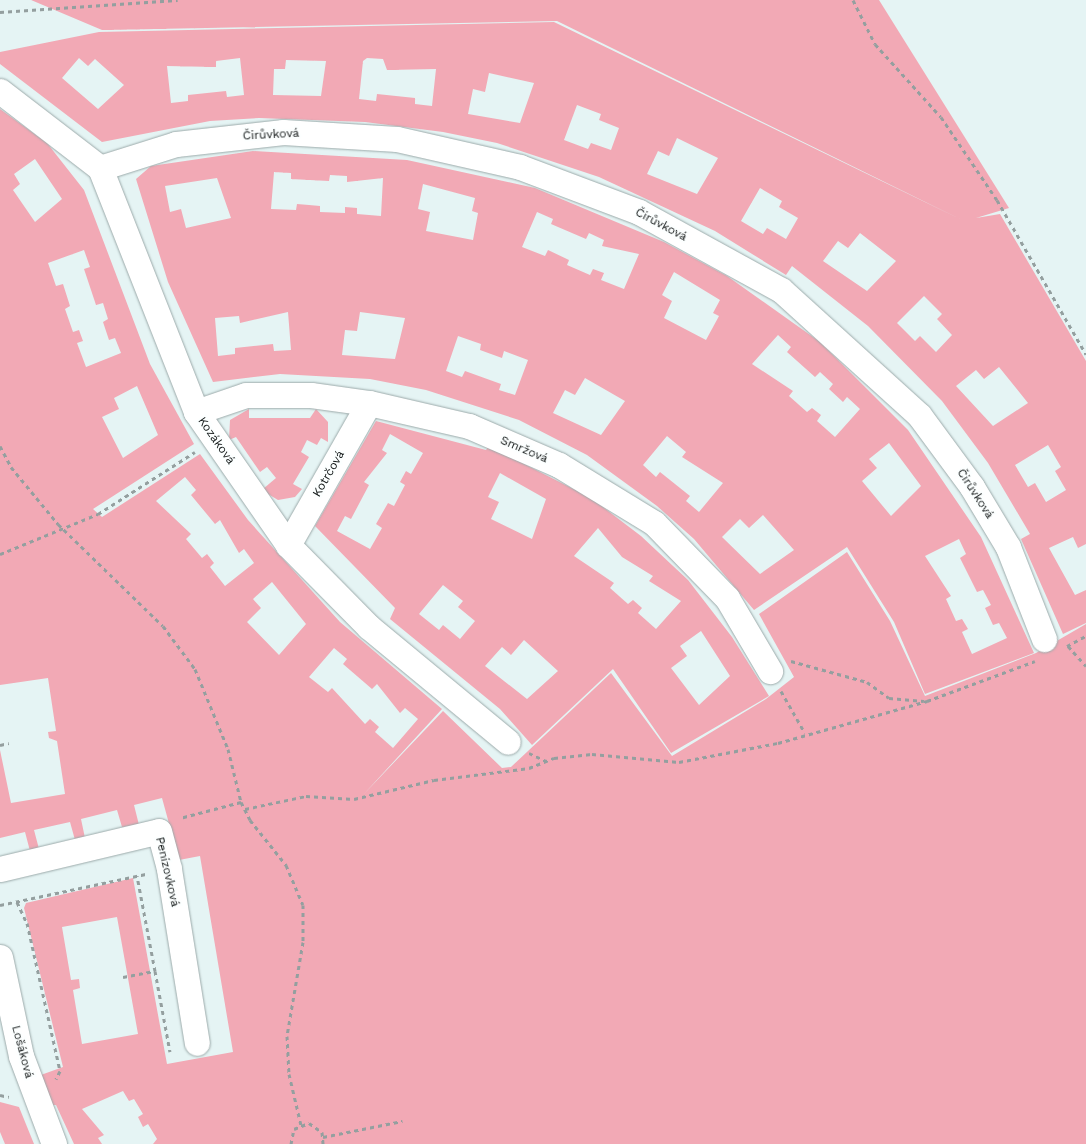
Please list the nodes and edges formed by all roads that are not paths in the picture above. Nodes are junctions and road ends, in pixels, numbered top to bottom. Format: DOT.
graph roads {
  1 [pos="0,91"];
  2 [pos="100,168"];
  3 [pos="369,403"];
  4 [pos="196,412"];
  5 [pos="288,545"];
  6 [pos="1049,649"];
  7 [pos="767,666"];
  8 [pos="508,742"];
  9 [pos="0,869"];
  10 [pos="0,957"];
  11 [pos="197,1043"];
  12 [pos="54,1144"];
  1 -- 2 [label="street"];
  2 -- 4 [label="street, Kozáková"];
  2 -- 6 [label="street, Čirůvková"];
  3 -- 4 [label="street, Smržová"];
  3 -- 5 [label="street, Kotrčová"];
  3 -- 7 [label="street, Smržová"];
  4 -- 5 [label="street, Kozáková"];
  5 -- 8 [label="street, Kozáková"];
  9 -- 11 [label="street, Penízovková"];
  10 -- 12 [label="street, Lošáková"];
}
